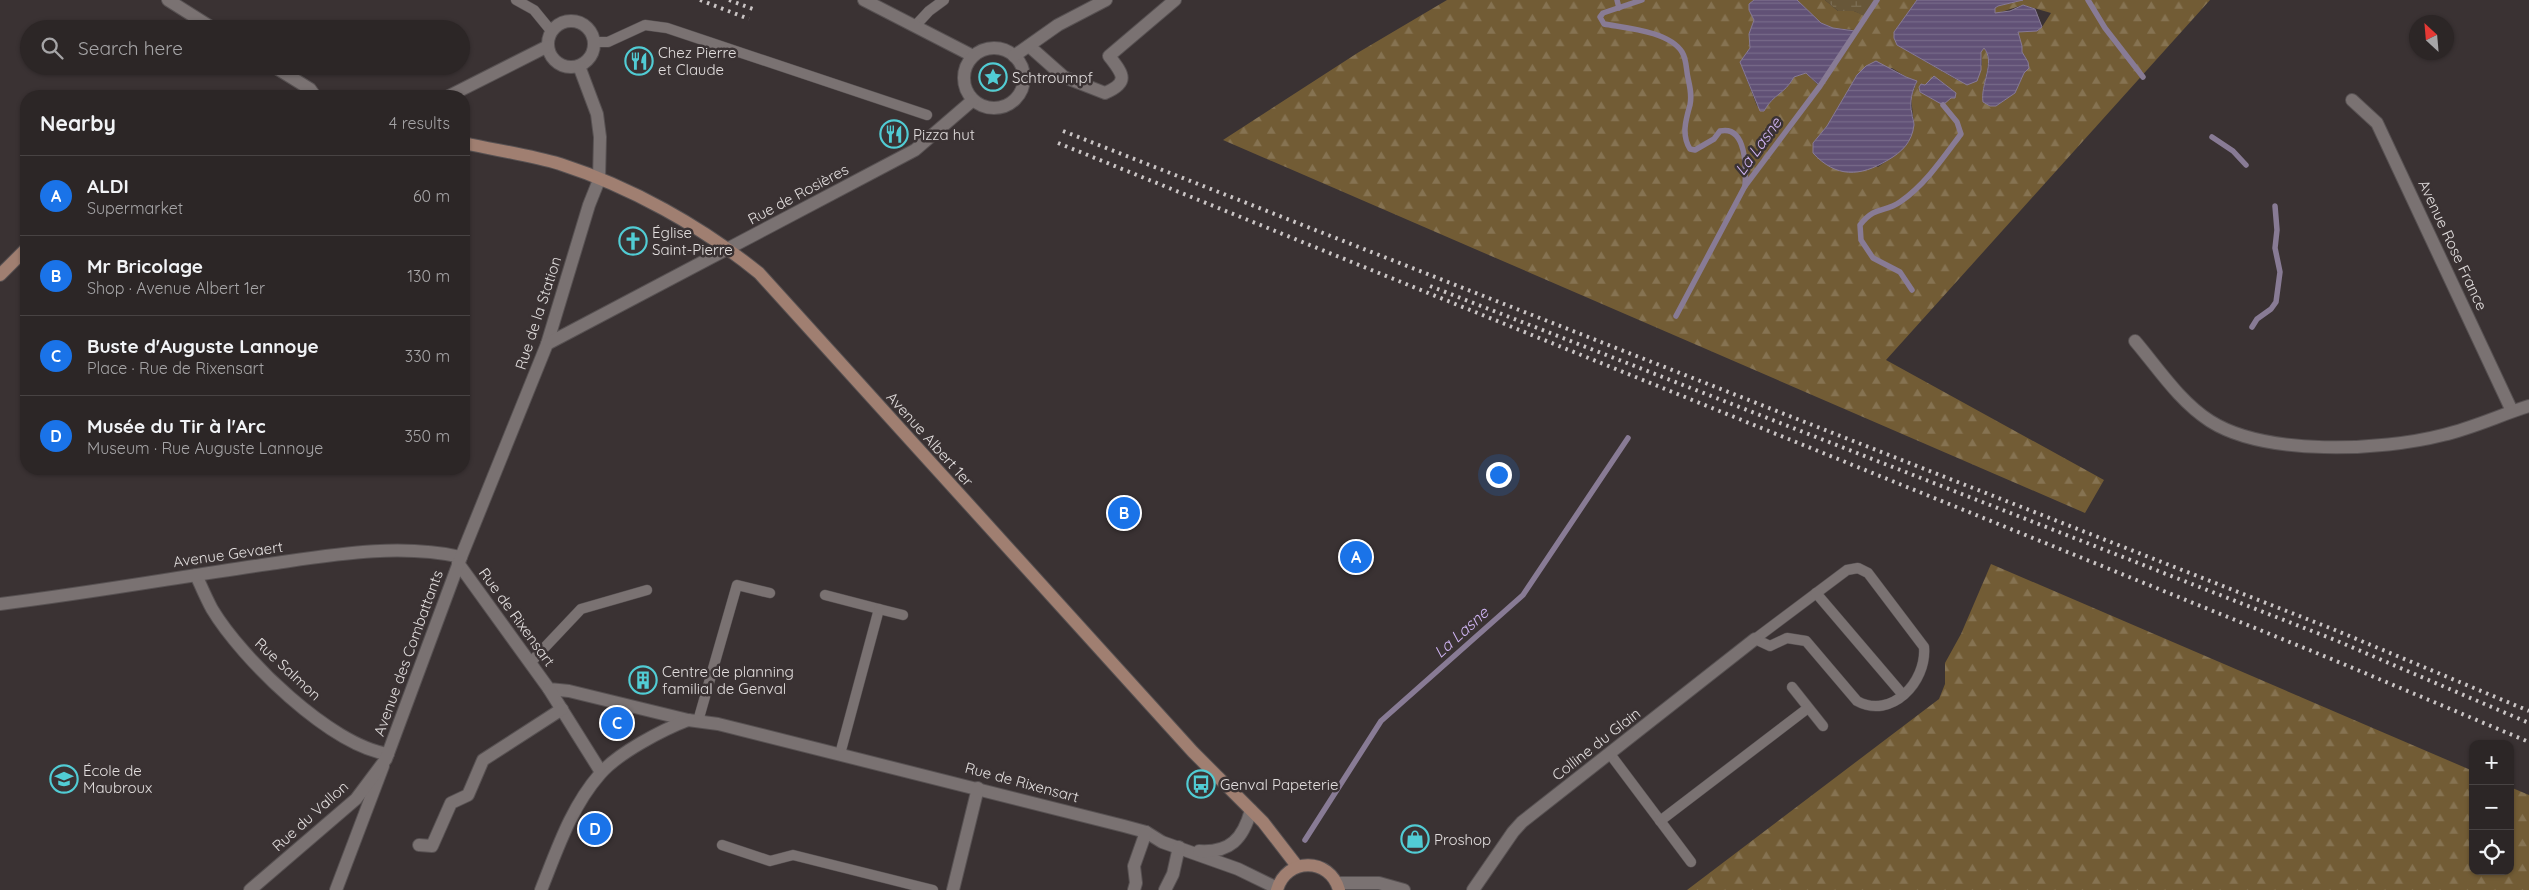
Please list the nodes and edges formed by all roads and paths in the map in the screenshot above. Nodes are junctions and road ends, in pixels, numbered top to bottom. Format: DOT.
graph roads {
  1 [pos="168,0"];
  2 [pos="516,0"];
  3 [pos="864,0"];
  4 [pos="944,0"];
  5 [pos="1106,0"];
  6 [pos="1175,0"];
  7 [pos="200,20"];
  8 [pos="916,25"];
  9 [pos="552,32"];
  10 [pos="594,42"];
  11 [pos="548,46"];
  12 [pos="1029,46"];
  13 [pos="973,56"];
  14 [pos="1014,56"];
  15 [pos="579,66"];
  16 [pos="287,75"];
  17 [pos="311,90"];
  18 [pos="461,90"];
  19 [pos="973,100"];
  20 [pos="2352,100"];
  21 [pos="927,115"];
  22 [pos="470,144"];
  23 [pos="599,180"];
  24 [pos="728,248"];
  25 [pos="20,255"];
  26 [pos="0,275"];
  27 [pos="2135,340"];
  28 [pos="547,344"];
  29 [pos="2529,406"];
  30 [pos="2512,412"];
  31 [pos="460,560"];
  32 [pos="196,575"];
  33 [pos="646,590"];
  34 [pos="770,593"];
  35 [pos="1816,593"];
  36 [pos="825,595"];
  37 [pos="0,604"];
  38 [pos="879,609"];
  39 [pos="903,615"];
  40 [pos="1755,639"];
  41 [pos="530,663"];
  42 [pos="1792,687"];
  43 [pos="549,689"];
  44 [pos="1903,695"];
  45 [pos="1808,708"];
  46 [pos="562,709"];
  47 [pos="693,720"];
  48 [pos="1823,726"];
  49 [pos="840,754"];
  50 [pos="1610,754"];
  51 [pos="387,757"];
  52 [pos="601,772"];
  53 [pos="978,788"];
  54 [pos="1251,810"];
  55 [pos="1660,821"];
  56 [pos="1146,832"];
  57 [pos="419,845"];
  58 [pos="722,845"];
  59 [pos="1179,847"];
  60 [pos="1191,851"];
  61 [pos="1692,862"];
  62 [pos="1297,866"];
  63 [pos="1338,886"];
  64 [pos="1277,889"];
  65 [pos="250,890"];
  66 [pos="336,890"];
  67 [pos="541,890"];
  68 [pos="933,890"];
  69 [pos="953,890"];
  70 [pos="1134,890"];
  71 [pos="1164,890"];
  72 [pos="1404,890"];
  73 [pos="1473,890"];
  1 -- 7 [label="street"];
  2 -- 9 [label="lane"];
  3 -- 8 [label="street"];
  4 -- 8 [label="lane"];
  5 -- 12 [label="street"];
  6 -- 12 [label="street"];
  8 -- 13 [label="street"];
  9 -- 10 [label="street"];
  9 -- 11 [label="street"];
  10 -- 15 [label="street"];
  10 -- 21 [label="lane"];
  11 -- 15 [label="street"];
  11 -- 18 [label="street"];
  12 -- 14 [label="street"];
  13 -- 14 [label="street"];
  13 -- 19 [label="street"];
  14 -- 19 [label="street"];
  15 -- 23 [label="street, Rue de la Station"];
  16 -- 17 [label="street"];
  19 -- 24 [label="street, Rue de Rosières"];
  20 -- 30 [label="street, Avenue Rose France"];
  22 -- 23 [label="main road, Avenue Albert 1er"];
  23 -- 24 [label="main road, Avenue Albert 1er"];
  23 -- 28 [label="street, Rue de la Station"];
  24 -- 28 [label="street, Rue de Rosières"];
  24 -- 54 [label="main road, Avenue Albert 1er"];
  25 -- 26 [label="main road"];
  27 -- 30 [label="street"];
  28 -- 31 [label="street, Rue de la Station"];
  29 -- 30 [label="street"];
  31 -- 32 [label="street, Avenue Gevaert"];
  31 -- 41 [label="street, Rue de Rixensart"];
  31 -- 51 [label="street, Avenue des Combattants"];
  32 -- 37 [label="street, Avenue Gevaert"];
  32 -- 51 [label="street, Rue Salmon"];
  33 -- 41 [label="lane"];
  34 -- 47 [label="lane"];
  35 -- 40 [label="lane"];
  35 -- 44 [label="lane"];
  35 -- 44 [label="lane"];
  36 -- 38 [label="lane"];
  38 -- 39 [label="lane"];
  38 -- 49 [label="lane"];
  40 -- 44 [label="lane"];
  40 -- 50 [label="street, Colline du Glain"];
  41 -- 43 [label="street, Rue de Rixensart"];
  42 -- 45 [label="lane"];
  43 -- 46 [label="street, Rue de Rixensart"];
  43 -- 47 [label="street, Rue de Rixensart"];
  45 -- 48 [label="lane"];
  45 -- 55 [label="lane"];
  46 -- 52 [label="street, Rue de Rixensart"];
  46 -- 57 [label="street"];
  47 -- 49 [label="street, Rue de Rixensart"];
  47 -- 52 [label="street"];
  49 -- 53 [label="street, Rue de Rixensart"];
  50 -- 55 [label="lane"];
  50 -- 73 [label="street, Colline du Glain"];
  51 -- 65 [label="street, Rue du Vallon"];
  51 -- 66 [label="street, Avenue des Combattants"];
  52 -- 67 [label="street"];
  53 -- 56 [label="street, Rue de Rixensart"];
  53 -- 69 [label="street"];
  54 -- 60 [label="street, Rue de Rixensart"];
  54 -- 62 [label="main road, Avenue Albert 1er"];
  55 -- 61 [label="lane"];
  56 -- 59 [label="street, Rue de Rixensart"];
  56 -- 70 [label="street"];
  58 -- 68 [label="lane"];
  59 -- 60 [label="street, Rue de Rixensart"];
  59 -- 71 [label="street"];
  60 -- 64 [label="street, Rue de Rixensart"];
  62 -- 63 [label="main road"];
  62 -- 64 [label="main road"];
  63 -- 72 [label="street"];
}
